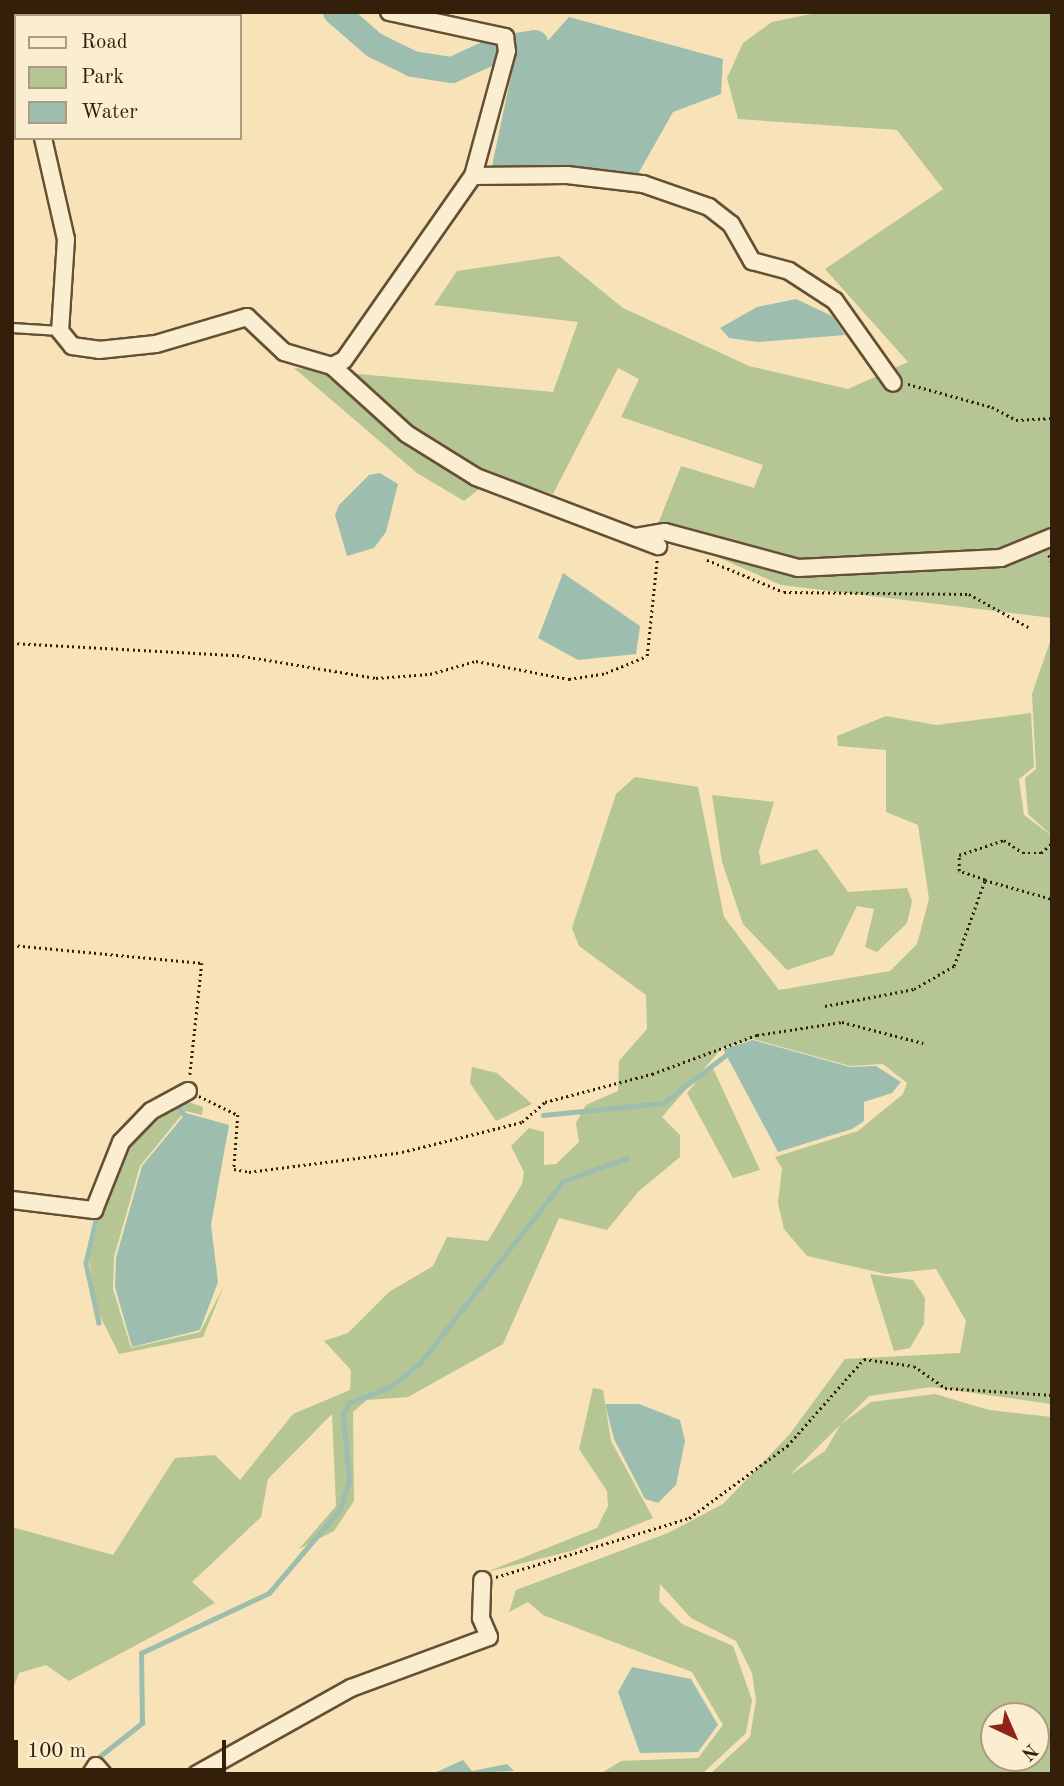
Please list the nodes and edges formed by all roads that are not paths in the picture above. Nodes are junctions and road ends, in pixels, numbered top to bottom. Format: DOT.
graph roads {
  1 [pos="389,12"];
  2 [pos="43,140"];
  3 [pos="473,176"];
  4 [pos="12,328"];
  5 [pos="60,331"];
  6 [pos="332,366"];
  7 [pos="893,383"];
  8 [pos="1052,537"];
  9 [pos="634,538"];
  10 [pos="658,546"];
  11 [pos="188,1091"];
  12 [pos="12,1200"];
  13 [pos="482,1580"];
  14 [pos="91,1774"];
  15 [pos="103,1774"];
  16 [pos="197,1774"];
  1 -- 3 [label="street"];
  2 -- 5 [label="street"];
  3 -- 6 [label="street"];
  3 -- 7 [label="street"];
  4 -- 5 [label="lane"];
  5 -- 6 [label="street"];
  6 -- 9 [label="street"];
  8 -- 9 [label="street"];
  9 -- 10 [label="street"];
  11 -- 12 [label="street"];
  13 -- 16 [label="street"];
  14 -- 15 [label="street"];
}
